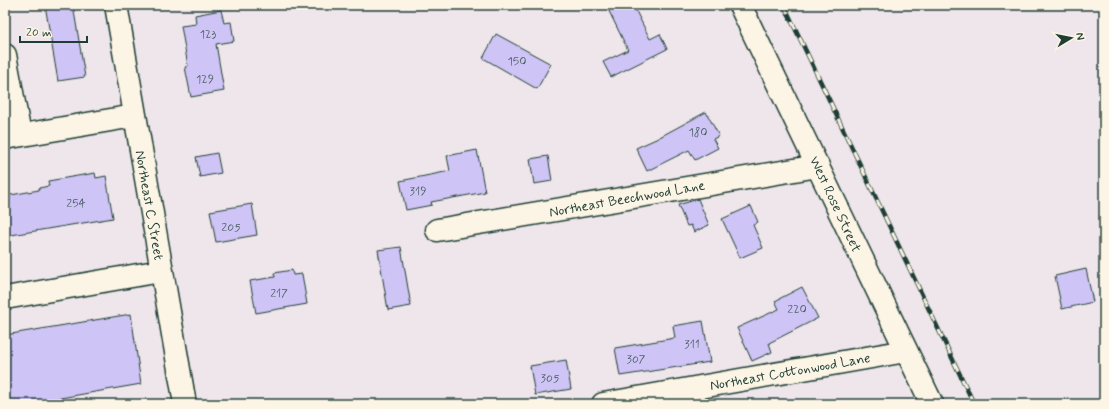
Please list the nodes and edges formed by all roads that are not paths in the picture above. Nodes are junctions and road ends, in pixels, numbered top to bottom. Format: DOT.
graph roads {
  1 [pos="116,5"];
  2 [pos="740,5"];
  3 [pos="5,55"];
  4 [pos="134,116"];
  5 [pos="12,136"];
  6 [pos="818,166"];
  7 [pos="436,230"];
  8 [pos="161,271"];
  9 [pos="5,298"];
  10 [pos="906,351"];
  11 [pos="184,404"];
  12 [pos="603,404"];
  13 [pos="932,404"];
  1 -- 4 [label="street, Northeast C Street"];
  2 -- 6 [label="street, West Rose Street"];
  3 -- 5 [label="street"];
  4 -- 5 [label="street"];
  4 -- 8 [label="street, Northeast C Street"];
  6 -- 7 [label="street, Northeast Beechwood Lane"];
  6 -- 10 [label="street, West Rose Street"];
  8 -- 9 [label="street"];
  8 -- 11 [label="street, Northeast C Street"];
  10 -- 12 [label="street, Northeast Cottonwood Lane"];
  10 -- 13 [label="street, West Rose Street"];
}
